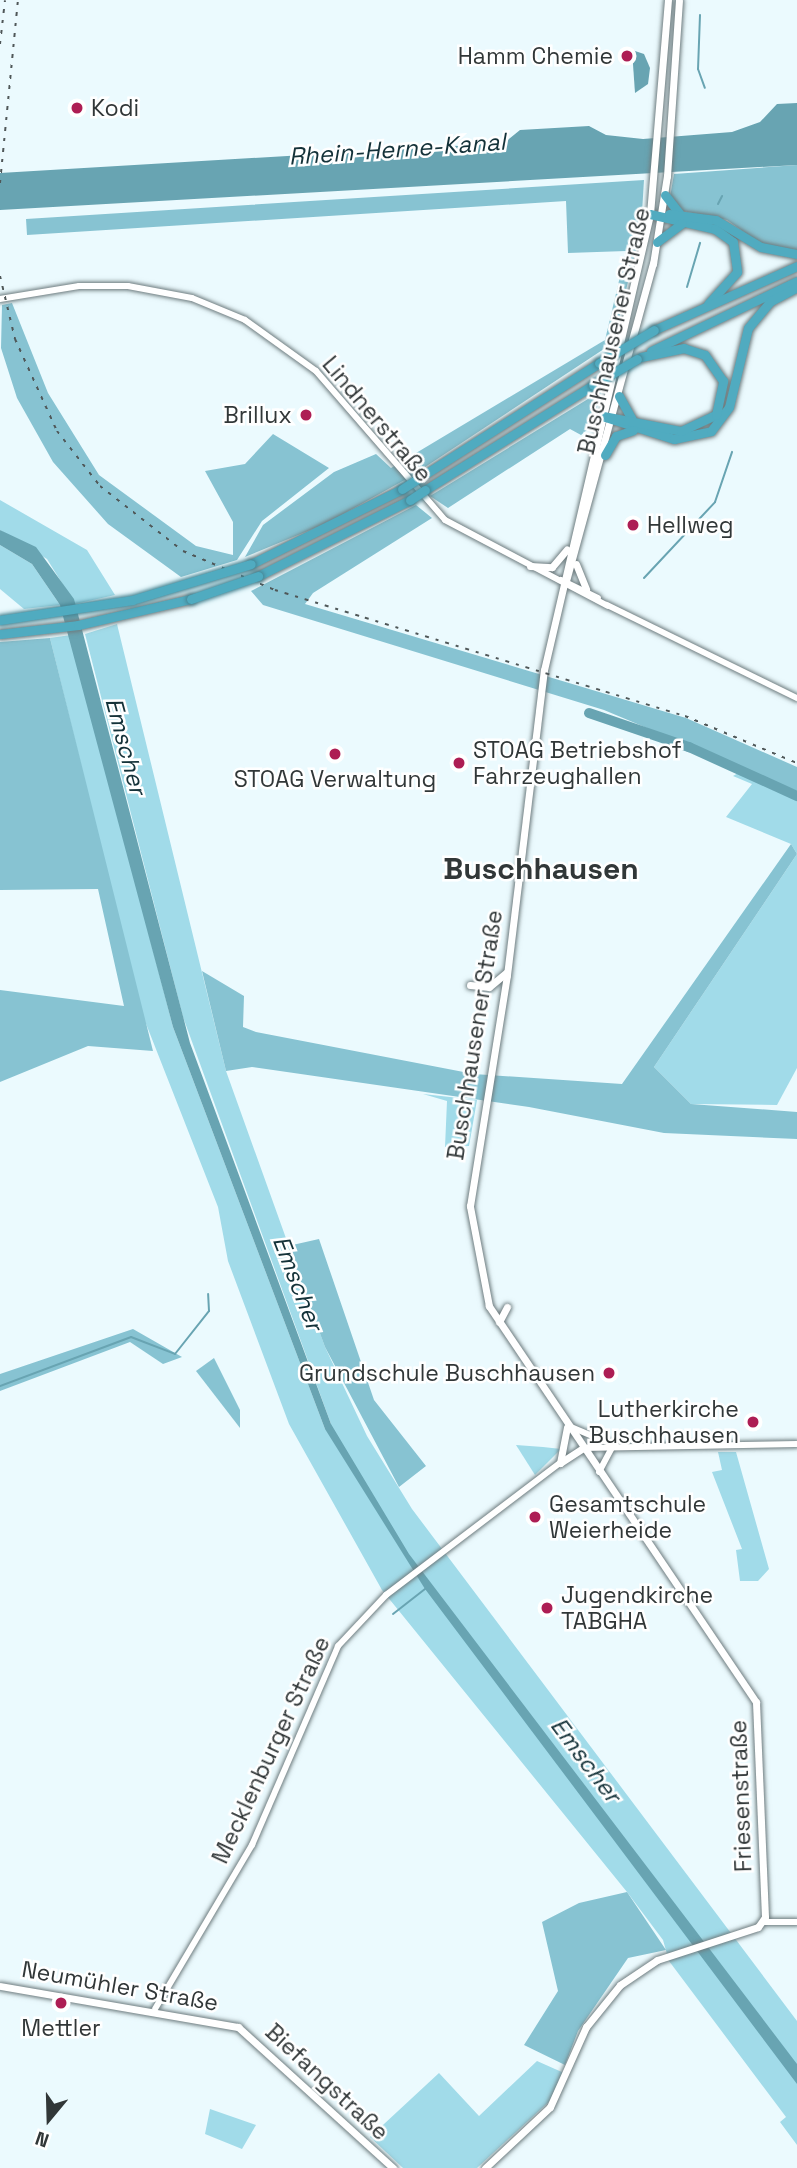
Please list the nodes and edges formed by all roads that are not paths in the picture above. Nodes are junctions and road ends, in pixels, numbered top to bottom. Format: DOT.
graph roads {
  1 [pos="668,0"];
  2 [pos="679,0"];
  3 [pos="665,195"];
  4 [pos="650,214"];
  5 [pos="661,215"];
  6 [pos="685,219"];
  7 [pos="657,242"];
  8 [pos="797,254"];
  9 [pos="797,266"];
  10 [pos="797,281"];
  11 [pos="797,287"];
  12 [pos="0,299"];
  13 [pos="708,304"];
  14 [pos="639,358"];
  15 [pos="619,396"];
  16 [pos="602,416"];
  17 [pos="613,419"];
  18 [pos="636,426"];
  19 [pos="605,455"];
  20 [pos="571,542"];
  21 [pos="575,562"];
  22 [pos="530,566"];
  23 [pos="565,584"];
  24 [pos="586,589"];
  25 [pos="608,606"];
  26 [pos="0,620"];
  27 [pos="0,634"];
  28 [pos="797,698"];
  29 [pos="507,972"];
  30 [pos="470,985"];
  31 [pos="470,1206"];
  32 [pos="507,1307"];
  33 [pos="499,1322"];
  34 [pos="567,1423"];
  35 [pos="614,1444"];
  36 [pos="797,1444"];
  37 [pos="583,1448"];
  38 [pos="561,1463"];
  39 [pos="599,1472"];
  40 [pos="763,1922"];
  41 [pos="797,1922"];
  42 [pos="0,1986"];
  43 [pos="155,2009"];
  44 [pos="234,2025"];
  45 [pos="393,2168"];
  46 [pos="485,2168"];
  1 -- 4 [label="main road, Buschhausener Straße"];
  2 -- 3 [label="main road, Buschhausener Straße"];
  3 -- 5 [label="main road, Buschhausener Straße"];
  3 -- 6 [label="highway"];
  4 -- 5 [label="highway"];
  4 -- 16 [label="main road, Buschhausener Straße"];
  5 -- 6 [label="highway"];
  5 -- 7 [label="main road, Buschhausener Straße"];
  6 -- 7 [label="highway"];
  6 -- 8 [label="highway"];
  6 -- 13 [label="highway"];
  7 -- 15 [label="main road, Buschhausener Straße"];
  9 -- 13 [label="highway"];
  10 -- 14 [label="highway"];
  11 -- 18 [label="highway"];
  12 -- 22 [label="street, Lindnerstraße"];
  13 -- 26 [label="highway, bridge"];
  14 -- 18 [label="highway"];
  14 -- 27 [label="highway, bridge"];
  15 -- 17 [label="main road, Buschhausener Straße"];
  15 -- 18 [label="highway"];
  16 -- 17 [label="highway"];
  16 -- 20 [label="main road, Buschhausener Straße"];
  17 -- 18 [label="highway"];
  17 -- 19 [label="main road, Buschhausener Straße"];
  18 -- 19 [label="highway"];
  19 -- 21 [label="main road, Buschhausener Straße"];
  20 -- 22 [label="main road"];
  20 -- 23 [label="main road, Buschhausener Straße"];
  21 -- 23 [label="main road, Buschhausener Straße"];
  21 -- 24 [label="main road"];
  22 -- 23 [label="street, Lindnerstraße"];
  23 -- 24 [label="street, Lindnerstraße"];
  23 -- 25 [label="street, Lindnerstraße"];
  23 -- 29 [label="main road, Buschhausener Straße"];
  24 -- 25 [label="street, Lindnerstraße"];
  25 -- 28 [label="street, Lindnerstraße"];
  29 -- 30 [label="main road"];
  29 -- 31 [label="main road, Buschhausener Straße"];
  31 -- 33 [label="main road, Friesenstraße"];
  32 -- 33 [label="main road"];
  33 -- 34 [label="main road, Friesenstraße"];
  34 -- 35 [label="street"];
  34 -- 37 [label="main road, Friesenstraße"];
  34 -- 38 [label="main road"];
  35 -- 36 [label="street"];
  35 -- 37 [label="street"];
  35 -- 39 [label="street"];
  37 -- 38 [label="main road, Mecklenburger Straße"];
  37 -- 39 [label="main road, Friesenstraße"];
  38 -- 43 [label="street, Mecklenburger Straße"];
  39 -- 40 [label="main road, Friesenstraße"];
  40 -- 41 [label="street"];
  40 -- 46 [label="main road"];
  42 -- 43 [label="main road, Neumühler Straße"];
  43 -- 44 [label="main road, Neumühler Straße"];
  44 -- 45 [label="main road, Biefangstraße"];
}
